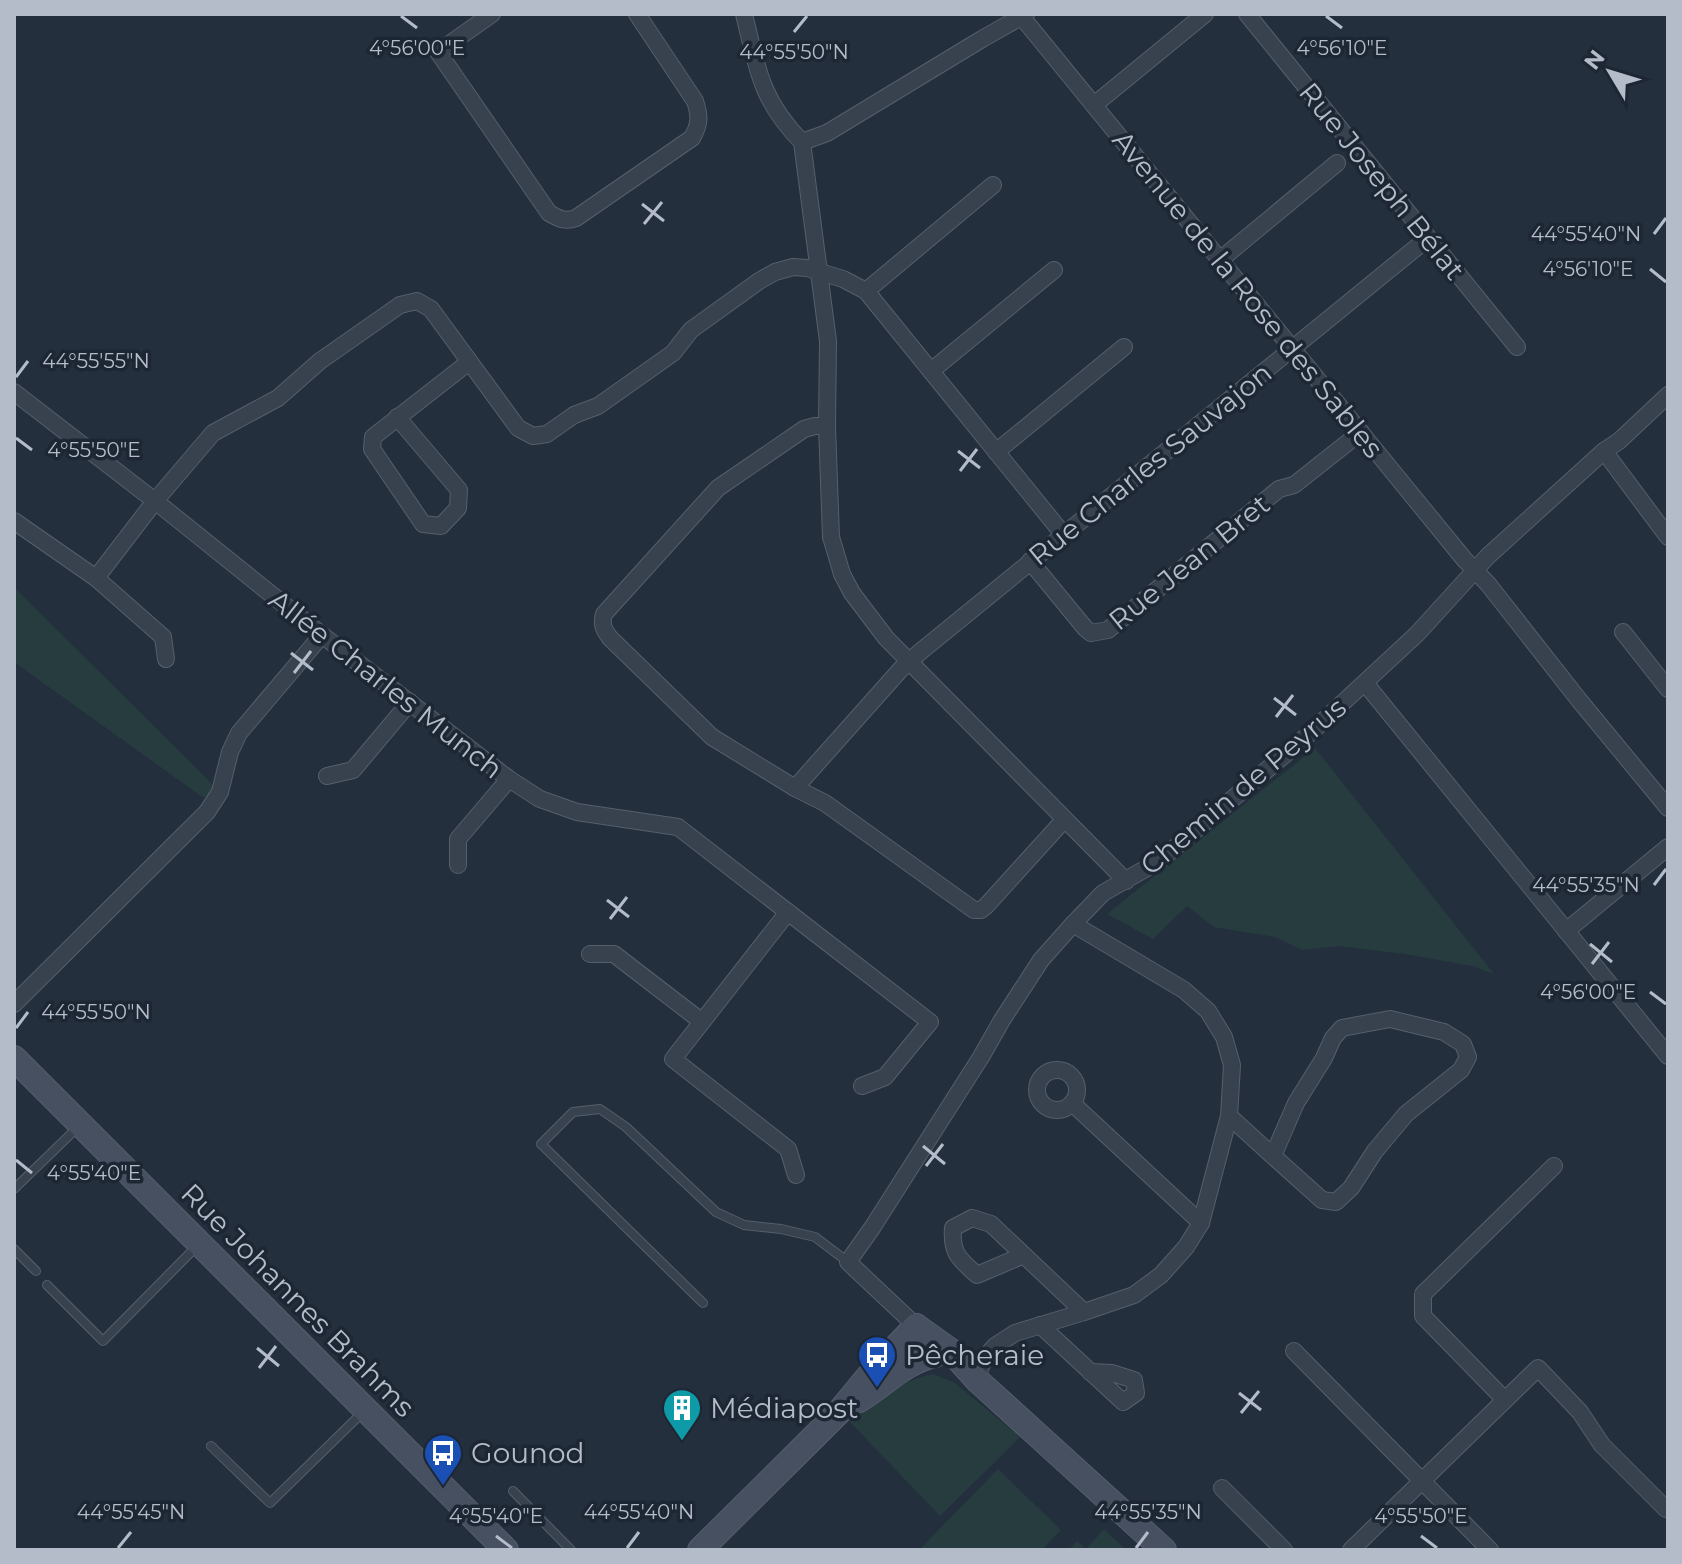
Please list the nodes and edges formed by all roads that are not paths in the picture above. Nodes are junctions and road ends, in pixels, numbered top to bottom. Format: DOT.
graph roads {
  1 [pos="492,14"];
  2 [pos="637,14"];
  3 [pos="744,14"];
  4 [pos="1205,14"];
  5 [pos="1247,14"];
  6 [pos="1024,15"];
  7 [pos="1094,105"];
  8 [pos="802,142"];
  9 [pos="1337,163"];
  10 [pos="993,185"];
  11 [pos="1428,238"];
  12 [pos="1220,260"];
  13 [pos="1054,270"];
  14 [pos="819,272"];
  15 [pos="866,291"];
  16 [pos="1124,347"];
  17 [pos="1517,347"];
  18 [pos="1293,349"];
  19 [pos="469,362"];
  20 [pos="931,371"];
  21 [pos="14,392"];
  22 [pos="1668,395"];
  23 [pos="397,417"];
  24 [pos="827,426"];
  25 [pos="1361,432"];
  26 [pos="1604,451"];
  27 [pos="996,452"];
  28 [pos="155,501"];
  29 [pos="14,521"];
  30 [pos="1063,534"];
  31 [pos="1668,537"];
  32 [pos="1030,561"];
  33 [pos="1476,571"];
  34 [pos="96,578"];
  35 [pos="1623,632"];
  36 [pos="322,635"];
  37 [pos="166,659"];
  38 [pos="909,661"];
  39 [pos="1365,683"];
  40 [pos="1668,689"];
  41 [pos="410,702"];
  42 [pos="327,776"];
  43 [pos="509,779"];
  44 [pos="795,788"];
  45 [pos="1668,808"];
  46 [pos="1064,820"];
  47 [pos="1668,847"];
  48 [pos="458,865"];
  49 [pos="1126,881"];
  50 [pos="788,912"];
  51 [pos="1073,924"];
  52 [pos="1566,931"];
  53 [pos="590,954"];
  54 [pos="14,1004"];
  55 [pos="701,1021"];
  56 [pos="1668,1056"];
  57 [pos="14,1058"];
  58 [pos="862,1086"];
  59 [pos="1072,1103"];
  60 [pos="1229,1116"];
  61 [pos="81,1124"];
  62 [pos="1273,1156"];
  63 [pos="1554,1166"];
  64 [pos="796,1175"];
  65 [pos="14,1189"];
  66 [pos="1201,1223"];
  67 [pos="199,1243"];
  68 [pos="14,1249"];
  69 [pos="1024,1255"];
  70 [pos="848,1262"];
  71 [pos="36,1271"];
  72 [pos="47,1285"];
  73 [pos="703,1303"];
  74 [pos="1084,1312"];
  75 [pos="1040,1325"];
  76 [pos="923,1344"];
  77 [pos="995,1346"];
  78 [pos="1294,1351"];
  79 [pos="966,1372"];
  80 [pos="1090,1372"];
  81 [pos="1505,1400"];
  82 [pos="365,1410"];
  83 [pos="839,1412"];
  84 [pos="211,1446"];
  85 [pos="1422,1481"];
  86 [pos="1222,1488"];
  87 [pos="513,1491"];
  88 [pos="1666,1509"];
  89 [pos="506,1550"];
  90 [pos="571,1550"];
  91 [pos="700,1550"];
  92 [pos="1164,1550"];
  93 [pos="1284,1550"];
  94 [pos="1351,1550"];
  95 [pos="1490,1550"];
  1 -- 2 [label="street"];
  3 -- 8 [label="street"];
  4 -- 7 [label="street"];
  5 -- 11 [label="street, Rue Joseph Bélat"];
  6 -- 7 [label="street, Avenue de la Rose des Sables"];
  6 -- 8 [label="street"];
  7 -- 12 [label="street, Avenue de la Rose des Sables"];
  8 -- 14 [label="street"];
  9 -- 12 [label="street"];
  10 -- 15 [label="street"];
  11 -- 17 [label="street, Rue Joseph Bélat"];
  11 -- 18 [label="street, Rue Charles Sauvajon"];
  12 -- 18 [label="street, Avenue de la Rose des Sables"];
  13 -- 20 [label="street"];
  14 -- 15 [label="street"];
  14 -- 19 [label="street"];
  14 -- 24 [label="street"];
  15 -- 20 [label="street"];
  16 -- 27 [label="street"];
  18 -- 25 [label="street, Avenue de la Rose des Sables"];
  18 -- 30 [label="street, Rue Charles Sauvajon"];
  19 -- 23 [label="street"];
  19 -- 28 [label="street"];
  20 -- 27 [label="street"];
  21 -- 28 [label="street, Allée Charles Munch"];
  22 -- 26 [label="street, Chemin de Peyrus"];
  23 -- 23 [label="street"];
  24 -- 38 [label="street"];
  24 -- 44 [label="street"];
  25 -- 32 [label="street, Rue Jean Bret"];
  25 -- 33 [label="street, Avenue de la Rose des Sables"];
  26 -- 31 [label="street"];
  26 -- 33 [label="street, Chemin de Peyrus"];
  27 -- 30 [label="street"];
  28 -- 34 [label="street"];
  28 -- 36 [label="street, Allée Charles Munch"];
  29 -- 34 [label="street"];
  30 -- 32 [label="street, Rue Charles Sauvajon"];
  32 -- 38 [label="street, Rue Charles Sauvajon"];
  33 -- 39 [label="street, Chemin de Peyrus"];
  33 -- 45 [label="street, Avenue de la Rose des Sables"];
  34 -- 37 [label="street"];
  35 -- 40 [label="street"];
  36 -- 41 [label="street, Allée Charles Munch"];
  36 -- 54 [label="street"];
  38 -- 44 [label="street, Rue Charles Sauvajon"];
  38 -- 46 [label="street"];
  39 -- 49 [label="street, Chemin de Peyrus"];
  39 -- 52 [label="street"];
  41 -- 42 [label="street"];
  41 -- 43 [label="street, Allée Charles Munch"];
  43 -- 48 [label="street"];
  43 -- 50 [label="street, Allée Charles Munch"];
  44 -- 46 [label="street"];
  46 -- 49 [label="street"];
  47 -- 52 [label="street"];
  49 -- 51 [label="street, Chemin de Peyrus"];
  50 -- 55 [label="street"];
  50 -- 58 [label="street, Allée Charles Munch"];
  51 -- 60 [label="street"];
  51 -- 70 [label="street, Chemin de Peyrus"];
  52 -- 56 [label="street"];
  53 -- 55 [label="street"];
  55 -- 64 [label="street"];
  57 -- 61 [label="street, Rue Johannes Brahms"];
  59 -- 66 [label="street"];
  60 -- 62 [label="street"];
  60 -- 66 [label="street"];
  61 -- 65 [label="lane"];
  61 -- 67 [label="street, Rue Johannes Brahms"];
  62 -- 62 [label="street"];
  63 -- 81 [label="street"];
  66 -- 74 [label="street"];
  67 -- 72 [label="lane"];
  67 -- 82 [label="street, Rue Johannes Brahms"];
  68 -- 71 [label="lane"];
  69 -- 74 [label="street"];
  70 -- 73 [label="lane"];
  70 -- 76 [label="street"];
  74 -- 75 [label="street"];
  75 -- 77 [label="street"];
  75 -- 80 [label="street"];
  76 -- 79 [label="street"];
  76 -- 83 [label="street"];
  76 -- 83 [label="street"];
  77 -- 79 [label="street"];
  77 -- 79 [label="street"];
  78 -- 85 [label="street"];
  79 -- 92 [label="street"];
  81 -- 85 [label="street"];
  81 -- 88 [label="street"];
  82 -- 84 [label="lane"];
  82 -- 89 [label="street, Rue Johannes Brahms"];
  83 -- 91 [label="street"];
  85 -- 94 [label="street"];
  85 -- 95 [label="street"];
  86 -- 93 [label="street"];
  87 -- 90 [label="lane"];
}
